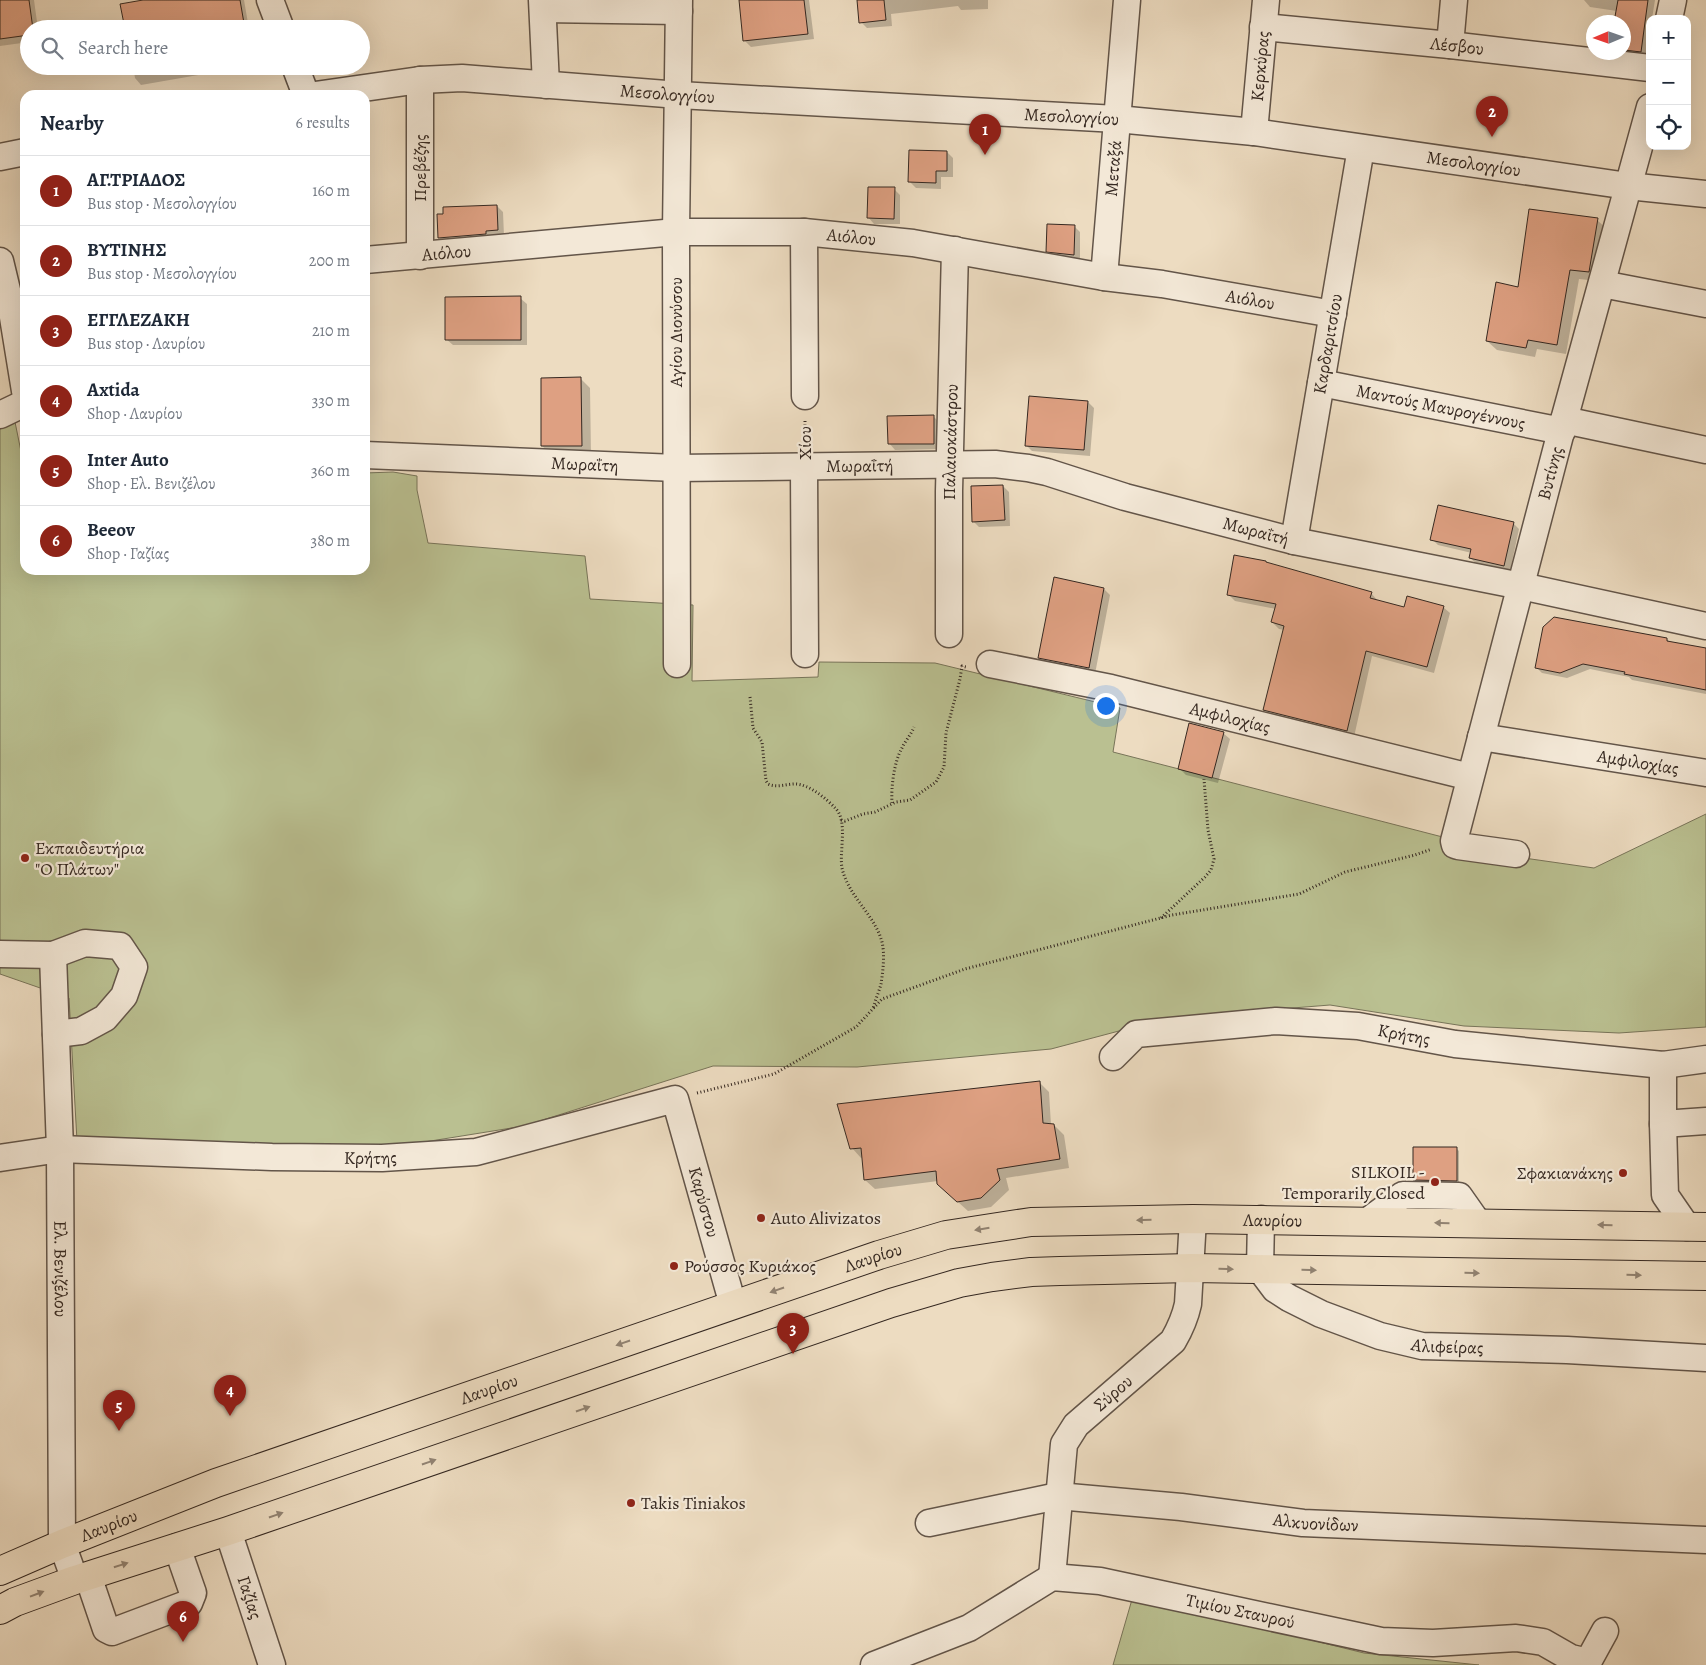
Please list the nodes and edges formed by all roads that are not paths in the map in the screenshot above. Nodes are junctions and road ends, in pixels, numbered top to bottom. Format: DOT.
graph roads {
  1 [pos="270,0"];
  2 [pos="1127,0"];
  3 [pos="1266,0"];
  4 [pos="1454,0"];
  5 [pos="1673,0"];
  6 [pos="542,4"];
  7 [pos="679,6"];
  8 [pos="1670,15"];
  9 [pos="278,20"];
  10 [pos="1263,27"];
  11 [pos="1450,45"];
  12 [pos="1646,68"];
  13 [pos="298,75"];
  14 [pos="420,80"];
  15 [pos="546,85"];
  16 [pos="304,90"];
  17 [pos="350,90"];
  18 [pos="679,95"];
  19 [pos="1117,120"];
  20 [pos="1646,121"];
  21 [pos="1254,132"];
  22 [pos="1361,148"];
  23 [pos="20,153"];
  24 [pos="0,157"];
  25 [pos="1628,186"];
  26 [pos="1706,194"];
  27 [pos="676,232"];
  28 [pos="804,232"];
  29 [pos="955,250"];
  30 [pos="420,256"];
  31 [pos="370,260"];
  32 [pos="0,261"];
  33 [pos="1104,277"];
  34 [pos="1602,284"];
  35 [pos="1706,304"];
  36 [pos="12,311"];
  37 [pos="1333,314"];
  38 [pos="20,360"];
  39 [pos="1321,383"];
  40 [pos="805,396"];
  41 [pos="20,405"];
  42 [pos="0,415"];
  43 [pos="1563,426"];
  44 [pos="1706,450"];
  45 [pos="370,455"];
  46 [pos="950,465"];
  47 [pos="804,467"];
  48 [pos="676,468"];
  49 [pos="1294,541"];
  50 [pos="1521,586"];
  51 [pos="1706,626"];
  52 [pos="949,634"];
  53 [pos="805,654"];
  54 [pos="677,664"];
  55 [pos="990,664"];
  56 [pos="1481,737"];
  57 [pos="1706,773"];
  58 [pos="1470,777"];
  59 [pos="1516,854"];
  60 [pos="0,954"];
  61 [pos="53,955"];
  62 [pos="56,1034"];
  63 [pos="1113,1057"];
  64 [pos="1706,1059"];
  65 [pos="1663,1065"];
  66 [pos="675,1099"];
  67 [pos="1706,1121"];
  68 [pos="1663,1124"];
  69 [pos="60,1149"];
  70 [pos="0,1158"];
  71 [pos="1193,1219"];
  72 [pos="1261,1219"];
  73 [pos="1697,1227"];
  74 [pos="1191,1268"];
  75 [pos="1260,1269"];
  76 [pos="1706,1276"];
  77 [pos="734,1305"];
  78 [pos="1706,1358"];
  79 [pos="1058,1496"];
  80 [pos="929,1523"];
  81 [pos="228,1531"];
  82 [pos="1706,1540"];
  83 [pos="62,1544"];
  84 [pos="177,1547"];
  85 [pos="0,1570"];
  86 [pos="1052,1577"];
  87 [pos="81,1578"];
  88 [pos="0,1610"];
  89 [pos="1605,1631"];
  90 [pos="272,1665"];
  91 [pos="874,1665"];
  1 -- 9 [label="street"];
  2 -- 19 [label="street, Μεταξά"];
  3 -- 10 [label="street, Κερκύρας"];
  4 -- 11 [label="street"];
  5 -- 8 [label="street"];
  6 -- 7 [label="street"];
  6 -- 15 [label="street"];
  7 -- 18 [label="street, Αγίου Διονύσου"];
  10 -- 11 [label="street, Λέσβου"];
  10 -- 21 [label="street, Κερκύρας"];
  11 -- 12 [label="street, Λέσβου"];
  13 -- 16 [label="street"];
  14 -- 15 [label="street, Μεσολογγίου"];
  14 -- 17 [label="street, Μεσολογγίου"];
  14 -- 30 [label="street, Πρεβέζης"];
  15 -- 18 [label="street, Μεσολογγίου"];
  18 -- 19 [label="street, Μεσολογγίου"];
  18 -- 27 [label="street, Αγίου Διονύσου"];
  19 -- 21 [label="street, Μεσολογγίου"];
  19 -- 33 [label="street, Μεταξά"];
  20 -- 25 [label="street, Βυτίνης"];
  21 -- 22 [label="street, Μεσολογγίου"];
  22 -- 25 [label="street, Μεσολογγίου"];
  22 -- 37 [label="street, Καρδαριτσίου"];
  23 -- 24 [label="street"];
  25 -- 26 [label="street, Μεσολογγίου"];
  25 -- 34 [label="street, Βυτίνης"];
  27 -- 28 [label="street, Αιόλου"];
  27 -- 30 [label="street, Αιόλου"];
  27 -- 48 [label="street, Αγίου Διονύσου"];
  28 -- 29 [label="street, Αιόλου"];
  28 -- 40 [label="street"];
  29 -- 33 [label="street, Αιόλου"];
  29 -- 46 [label="street, Παλαιοκάστρου"];
  30 -- 31 [label="street, Αιόλου"];
  32 -- 36 [label="street"];
  33 -- 37 [label="street, Αιόλου"];
  34 -- 35 [label="street"];
  34 -- 43 [label="street, Βυτίνης"];
  36 -- 38 [label="street"];
  37 -- 39 [label="street, Καρδαριτσίου"];
  39 -- 43 [label="street, Μαντούς Μαυρογέννους"];
  39 -- 49 [label="street, Καρδαριτσίου"];
  41 -- 42 [label="street"];
  43 -- 44 [label="street, Μαντούς Μαυρογέννους"];
  43 -- 50 [label="street, Βυτίνης"];
  45 -- 48 [label="street, Μωραΐτη"];
  46 -- 47 [label="street, Μωραΐτή"];
  46 -- 49 [label="street, Μωραΐτή"];
  46 -- 52 [label="street, Παλαιοκάστρου"];
  47 -- 48 [label="street, Μωραΐτη"];
  47 -- 53 [label="street, Χίου"];
  48 -- 54 [label="street, Αγίου Διονύσου"];
  49 -- 50 [label="street, Μωραΐτή"];
  50 -- 51 [label="street, Μωραΐτή"];
  50 -- 56 [label="street, Βυτίνης"];
  55 -- 58 [label="street, Αμφιλοχίας"];
  56 -- 57 [label="street, Αμφιλοχίας"];
  56 -- 58 [label="street, Βυτίνης"];
  58 -- 59 [label="street, Βυτίνης"];
  60 -- 61 [label="street"];
  61 -- 62 [label="street, Ελ. Βενιζέλου"];
  61 -- 62 [label="street"];
  62 -- 69 [label="street, Ελ. Βενιζέλου"];
  63 -- 65 [label="street, Κρήτης"];
  64 -- 65 [label="street, Κρήτης"];
  65 -- 68 [label="street"];
  66 -- 69 [label="street, Κρήτης"];
  66 -- 77 [label="street, Καρύστου"];
  67 -- 68 [label="street"];
  68 -- 73 [label="street"];
  69 -- 70 [label="street, Κρήτης"];
  69 -- 83 [label="street, Ελ. Βενιζέλου"];
  71 -- 72 [label="main road, Λαυρίου"];
  71 -- 74 [label="street, Σύρου"];
  71 -- 77 [label="main road, Λαυρίου, one-way"];
  73 -- 72 [label="main road, Λαυρίου, one-way"];
  72 -- 75 [label="street"];
  74 -- 75 [label="main road, one-way"];
  74 -- 79 [label="street, Σύρου"];
  81 -- 74 [label="main road, one-way"];
  75 -- 76 [label="main road, one-way"];
  75 -- 78 [label="street, Αλιφείρας"];
  77 -- 83 [label="main road, Λαυρίου, one-way"];
  79 -- 80 [label="street, Αλκυονίδων"];
  79 -- 82 [label="street, Αλκυονίδων"];
  79 -- 86 [label="street, Σύρου"];
  81 -- 84 [label="main road"];
  81 -- 90 [label="street, Γαζίας"];
  83 -- 85 [label="main road, Λαυρίου"];
  83 -- 87 [label="street, Ελ. Βενιζέλου"];
  87 -- 84 [label="main road, one-way"];
  84 -- 87 [label="street, Ελ. Βενιζέλου"];
  86 -- 89 [label="street, Τιμίου Σταυρού"];
  86 -- 91 [label="street"];
  88 -- 87 [label="main road, one-way"];
}
